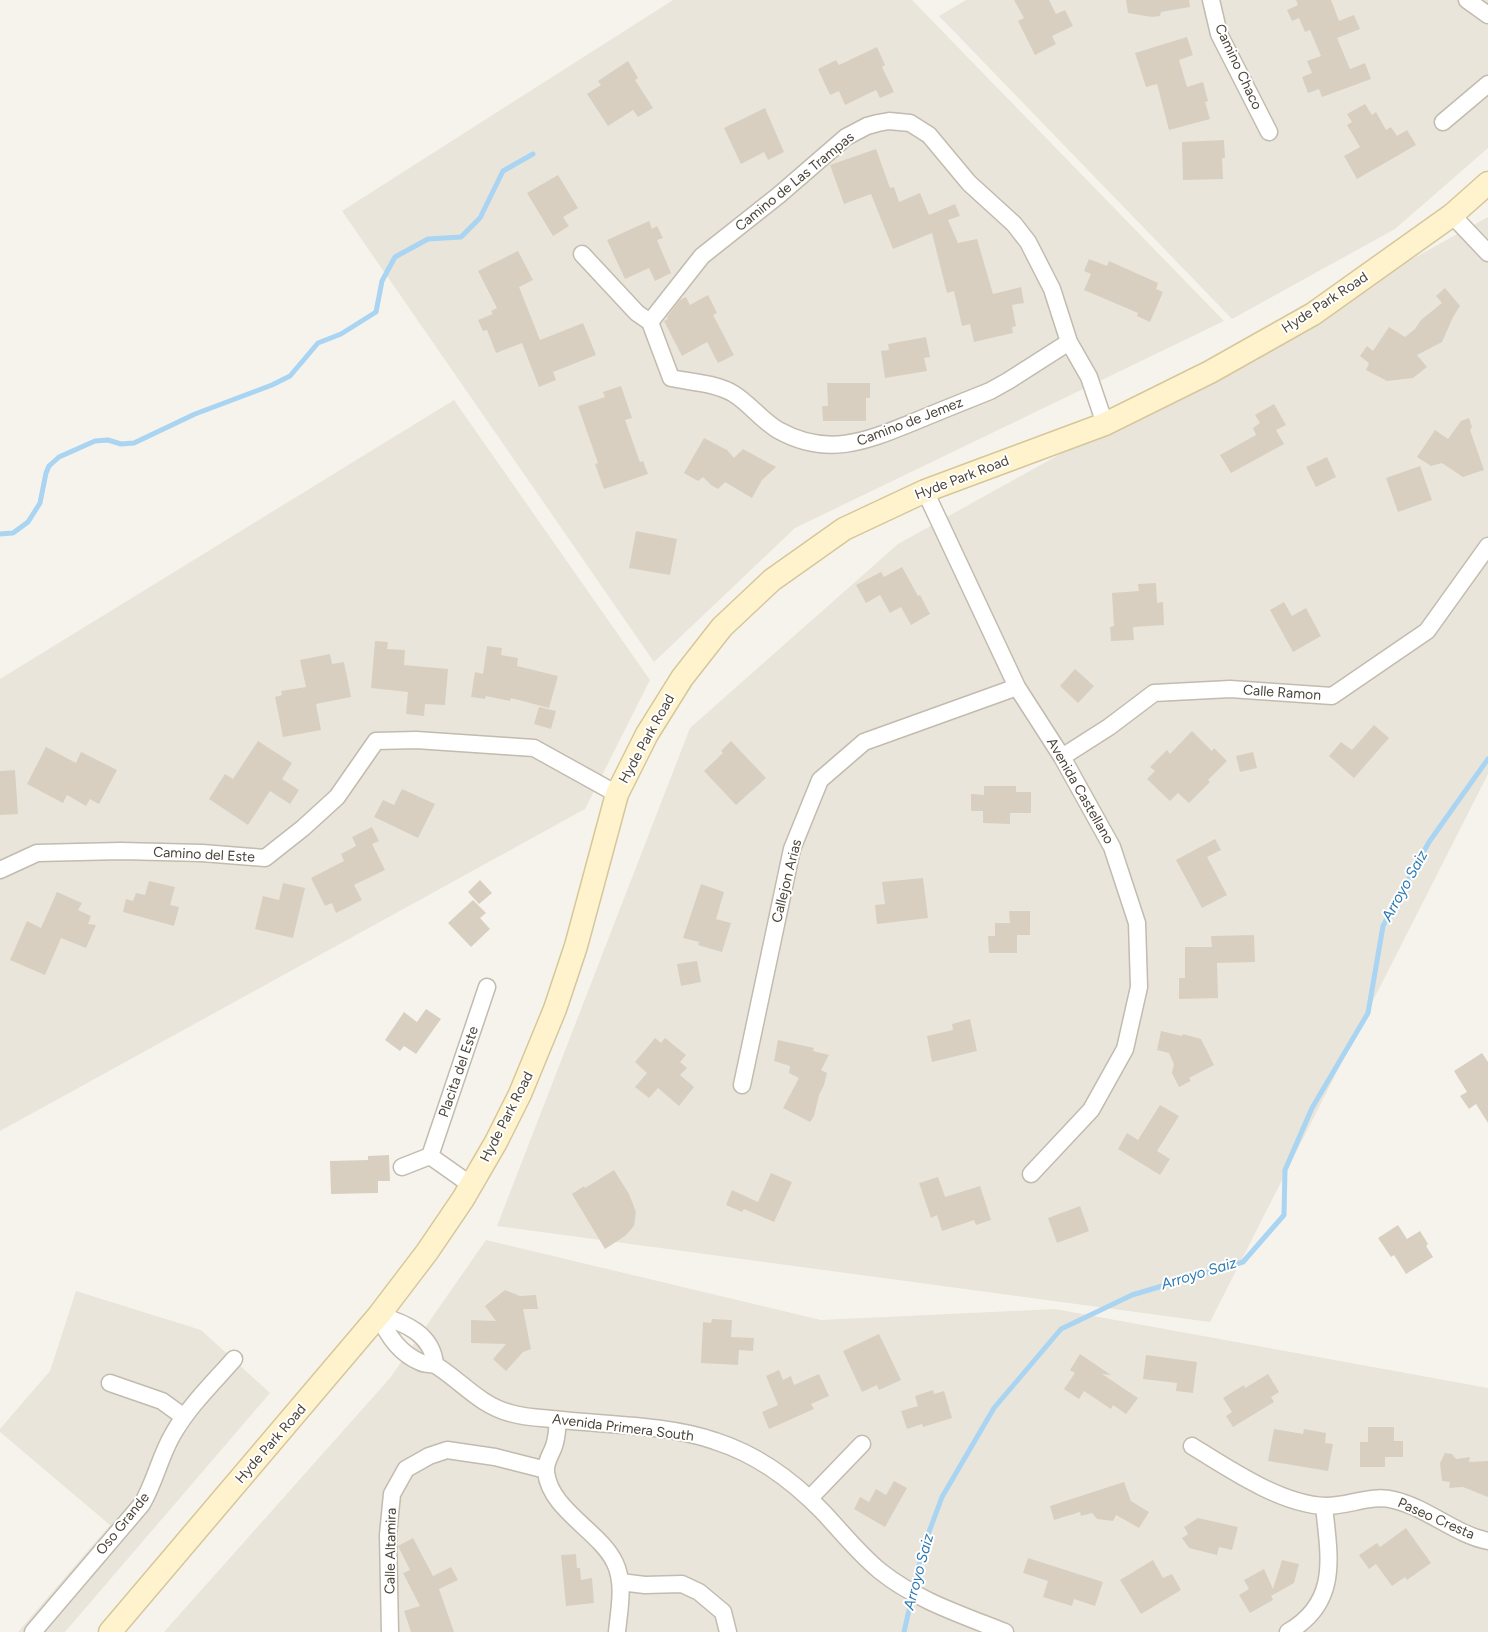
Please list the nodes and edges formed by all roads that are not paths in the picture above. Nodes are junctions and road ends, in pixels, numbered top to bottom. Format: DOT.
graph roads {
  1 [pos="1211,0"];
  2 [pos="1467,0"];
  3 [pos="1488,15"];
  4 [pos="1488,84"];
  5 [pos="1444,122"];
  6 [pos="1269,132"];
  7 [pos="1488,183"];
  8 [pos="1452,216"];
  9 [pos="1488,253"];
  10 [pos="582,254"];
  11 [pos="650,322"];
  12 [pos="1069,342"];
  13 [pos="1105,424"];
  14 [pos="925,491"];
  15 [pos="1488,546"];
  16 [pos="1017,687"];
  17 [pos="1062,757"];
  18 [pos="617,794"];
  19 [pos="0,870"];
  20 [pos="487,987"];
  21 [pos="742,1085"];
  22 [pos="430,1156"];
  23 [pos="402,1167"];
  24 [pos="1031,1174"];
  25 [pos="471,1185"];
  26 [pos="380,1315"];
  27 [pos="234,1359"];
  28 [pos="435,1364"];
  29 [pos="110,1383"];
  30 [pos="184,1418"];
  31 [pos="558,1420"];
  32 [pos="862,1444"];
  33 [pos="1192,1446"];
  34 [pos="546,1470"];
  35 [pos="810,1498"];
  36 [pos="1324,1506"];
  37 [pos="1488,1541"];
  38 [pos="620,1582"];
  39 [pos="33,1632"];
  40 [pos="110,1632"];
  41 [pos="390,1632"];
  42 [pos="617,1632"];
  43 [pos="728,1632"];
  44 [pos="1004,1632"];
  45 [pos="1288,1632"];
  1 -- 6 [label="street, Camino Chaco"];
  2 -- 3 [label="street"];
  4 -- 5 [label="street"];
  7 -- 8 [label="main road, Hyde Park Road"];
  8 -- 9 [label="street"];
  8 -- 13 [label="main road, Hyde Park Road"];
  10 -- 11 [label="street"];
  11 -- 12 [label="street, Camino de Jemez"];
  11 -- 12 [label="street, Camino de Las Trampas"];
  12 -- 13 [label="street, Camino de Las Trampas"];
  13 -- 14 [label="main road, Hyde Park Road"];
  14 -- 16 [label="street, Avenida Castellano"];
  14 -- 18 [label="main road, Hyde Park Road"];
  15 -- 17 [label="street, Calle Ramon"];
  16 -- 17 [label="street, Avenida Castellano"];
  16 -- 21 [label="street, Callejon Arias"];
  17 -- 24 [label="street, Avenida Castellano"];
  18 -- 19 [label="street, Camino del Este"];
  18 -- 25 [label="main road, Hyde Park Road"];
  20 -- 22 [label="street, Placita del Este"];
  22 -- 23 [label="street"];
  22 -- 25 [label="street"];
  25 -- 26 [label="main road, Hyde Park Road"];
  26 -- 28 [label="street, Avenida Primera South"];
  26 -- 28 [label="street, Avenida Primera South"];
  26 -- 40 [label="main road, Hyde Park Road"];
  27 -- 30 [label="street, Oso Grande"];
  28 -- 31 [label="street, Avenida Primera South"];
  29 -- 30 [label="street"];
  30 -- 39 [label="street, Oso Grande"];
  31 -- 34 [label="street"];
  31 -- 35 [label="street, Avenida Primera South"];
  32 -- 35 [label="street"];
  33 -- 36 [label="street, Paseo Cresta"];
  34 -- 38 [label="street"];
  34 -- 41 [label="street, Calle Altamira"];
  35 -- 44 [label="street, Avenida Primera South"];
  36 -- 37 [label="street, Paseo Cresta"];
  36 -- 45 [label="street"];
  38 -- 42 [label="street"];
  38 -- 43 [label="street"];
}
